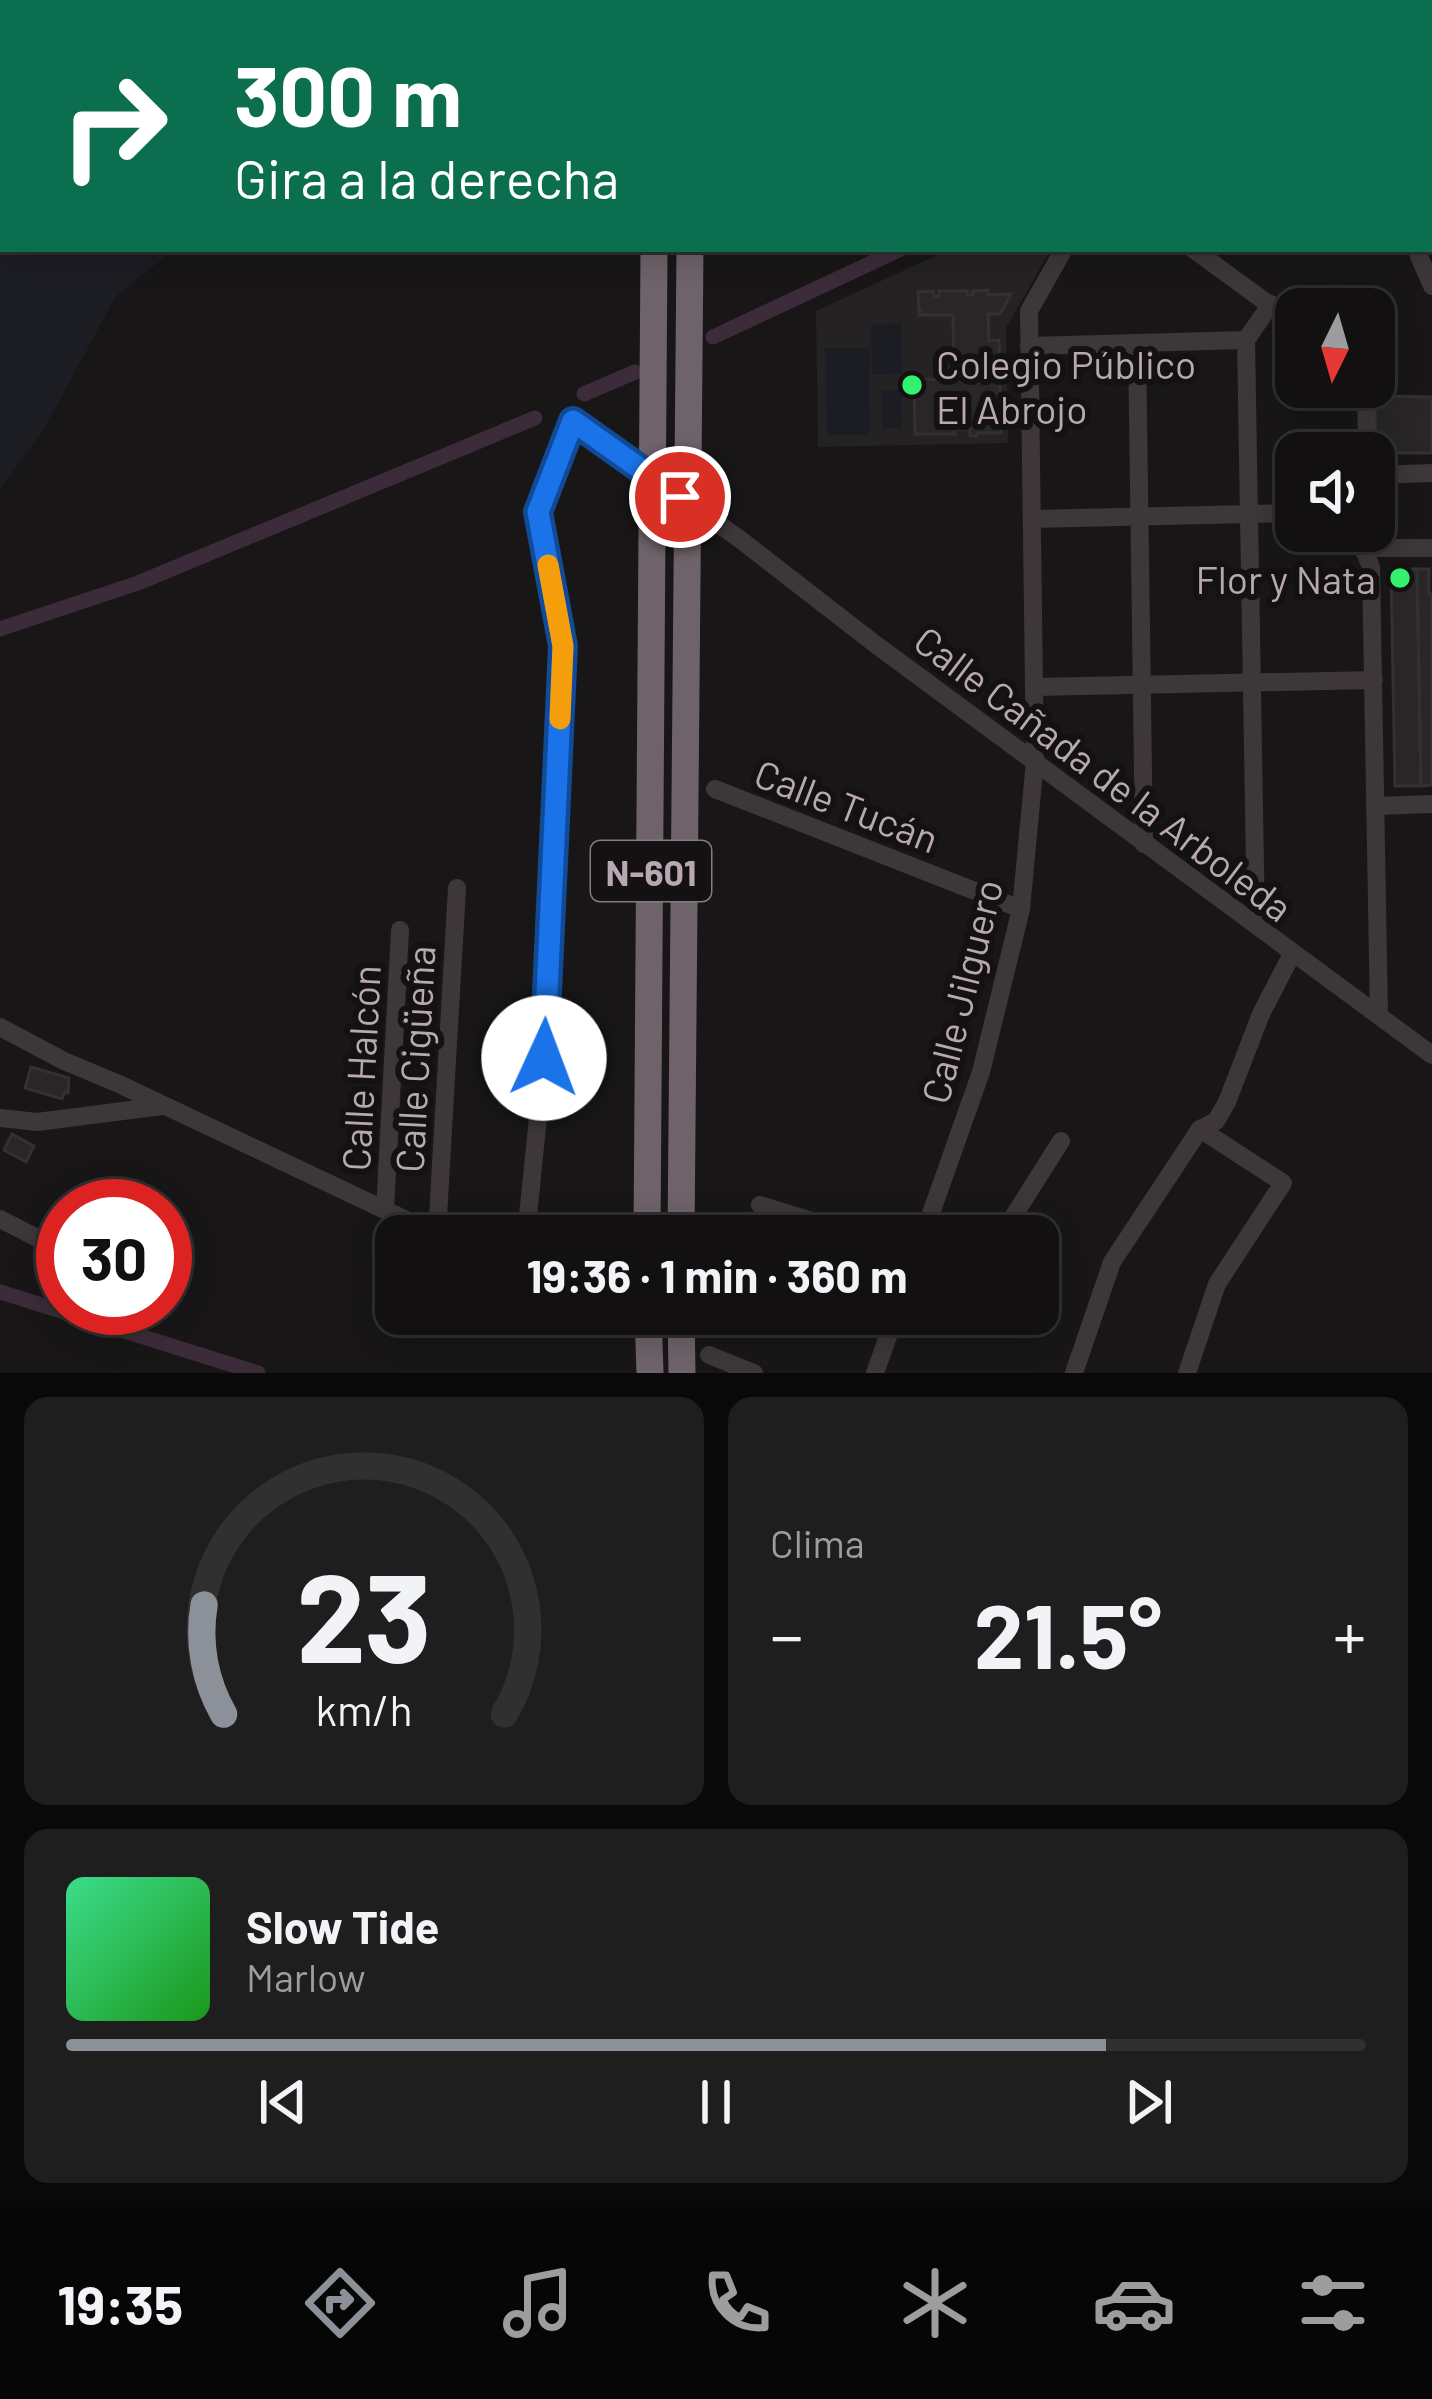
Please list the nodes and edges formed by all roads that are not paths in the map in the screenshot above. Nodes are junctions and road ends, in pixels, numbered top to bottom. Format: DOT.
graph roads {
  1 [pos="654,252"];
  2 [pos="690,252"];
  3 [pos="1062,252"];
  4 [pos="1197,252"];
  5 [pos="1271,304"];
  6 [pos="1275,307"];
  7 [pos="1246,340"];
  8 [pos="1137,343"];
  9 [pos="1029,346"];
  10 [pos="1432,473"];
  11 [pos="1395,474"];
  12 [pos="1275,513"];
  13 [pos="1248,514"];
  14 [pos="1140,516"];
  15 [pos="1032,519"];
  16 [pos="1432,548"];
  17 [pos="1365,552"];
  18 [pos="1370,555"];
  19 [pos="1374,680"];
  20 [pos="1252,681"];
  21 [pos="1143,686"];
  22 [pos="1034,687"];
  23 [pos="1035,760"];
  24 [pos="715,789"];
  25 [pos="1432,804"];
  26 [pos="1375,806"];
  27 [pos="1144,844"];
  28 [pos="457,888"];
  29 [pos="1021,910"];
  30 [pos="1256,926"];
  31 [pos="400,929"];
  32 [pos="1292,954"];
  33 [pos="1379,1016"];
  34 [pos="0,1027"];
  35 [pos="1432,1055"];
  36 [pos="167,1106"];
  37 [pos="0,1118"];
  38 [pos="1199,1129"];
  39 [pos="1061,1142"];
  40 [pos="760,1205"];
  41 [pos="386,1210"];
  42 [pos="396,1215"];
  43 [pos="439,1215"];
  44 [pos="528,1215"];
  45 [pos="647,1215"];
  46 [pos="681,1215"];
  47 [pos="793,1215"];
  48 [pos="935,1215"];
  49 [pos="1014,1215"];
  50 [pos="0,1219"];
  51 [pos="36,1237"];
  52 [pos="649,1335"];
  53 [pos="681,1335"];
  54 [pos="889,1335"];
  55 [pos="709,1355"];
  56 [pos="650,1373"];
  57 [pos="682,1373"];
  58 [pos="754,1373"];
  59 [pos="875,1373"];
  60 [pos="1074,1373"];
  61 [pos="1187,1373"];
  1 -- 45 [label="highway, N-601"];
  2 -- 46 [label="highway, N-601"];
  3 -- 9 [label="street, Calle Jilguero"];
  4 -- 5 [label="street"];
  5 -- 6 [label="street"];
  5 -- 7 [label="street"];
  7 -- 8 [label="street"];
  7 -- 13 [label="street"];
  8 -- 9 [label="street"];
  8 -- 14 [label="street"];
  9 -- 15 [label="street, Calle Jilguero"];
  10 -- 11 [label="street"];
  12 -- 13 [label="street"];
  13 -- 14 [label="street"];
  13 -- 20 [label="street"];
  14 -- 15 [label="street"];
  14 -- 21 [label="street"];
  15 -- 22 [label="street, Calle Jilguero"];
  16 -- 18 [label="street"];
  17 -- 18 [label="street"];
  18 -- 19 [label="street"];
  19 -- 20 [label="street"];
  19 -- 26 [label="street"];
  20 -- 21 [label="street"];
  20 -- 30 [label="street"];
  21 -- 22 [label="street"];
  21 -- 27 [label="street"];
  22 -- 23 [label="street, Calle Jilguero"];
  23 -- 27 [label="street, Calle Cañada de la Arboleda"];
  23 -- 29 [label="street, Calle Jilguero"];
  23 -- 44 [label="street, Calle Cañada de la Arboleda, bridge"];
  24 -- 29 [label="street, Calle Tucán"];
  25 -- 26 [label="street"];
  26 -- 33 [label="street"];
  27 -- 30 [label="street, Calle Cañada de la Arboleda"];
  28 -- 43 [label="street, Calle Cigüeña"];
  29 -- 48 [label="street, Calle Jilguero"];
  30 -- 32 [label="street, Calle Cañada de la Arboleda"];
  31 -- 41 [label="street, Calle Halcón"];
  32 -- 33 [label="street, Calle Cañada de la Arboleda"];
  32 -- 38 [label="street"];
  33 -- 35 [label="street, Calle Cañada de la Arboleda"];
  34 -- 36 [label="street"];
  36 -- 37 [label="street"];
  36 -- 41 [label="street"];
  38 -- 60 [label="street"];
  38 -- 61 [label="street"];
  39 -- 49 [label="street"];
  40 -- 47 [label="street"];
  41 -- 42 [label="street"];
  50 -- 51 [label="street"];
  52 -- 56 [label="highway"];
  53 -- 57 [label="highway"];
  54 -- 59 [label="street"];
  55 -- 58 [label="street"];
}
